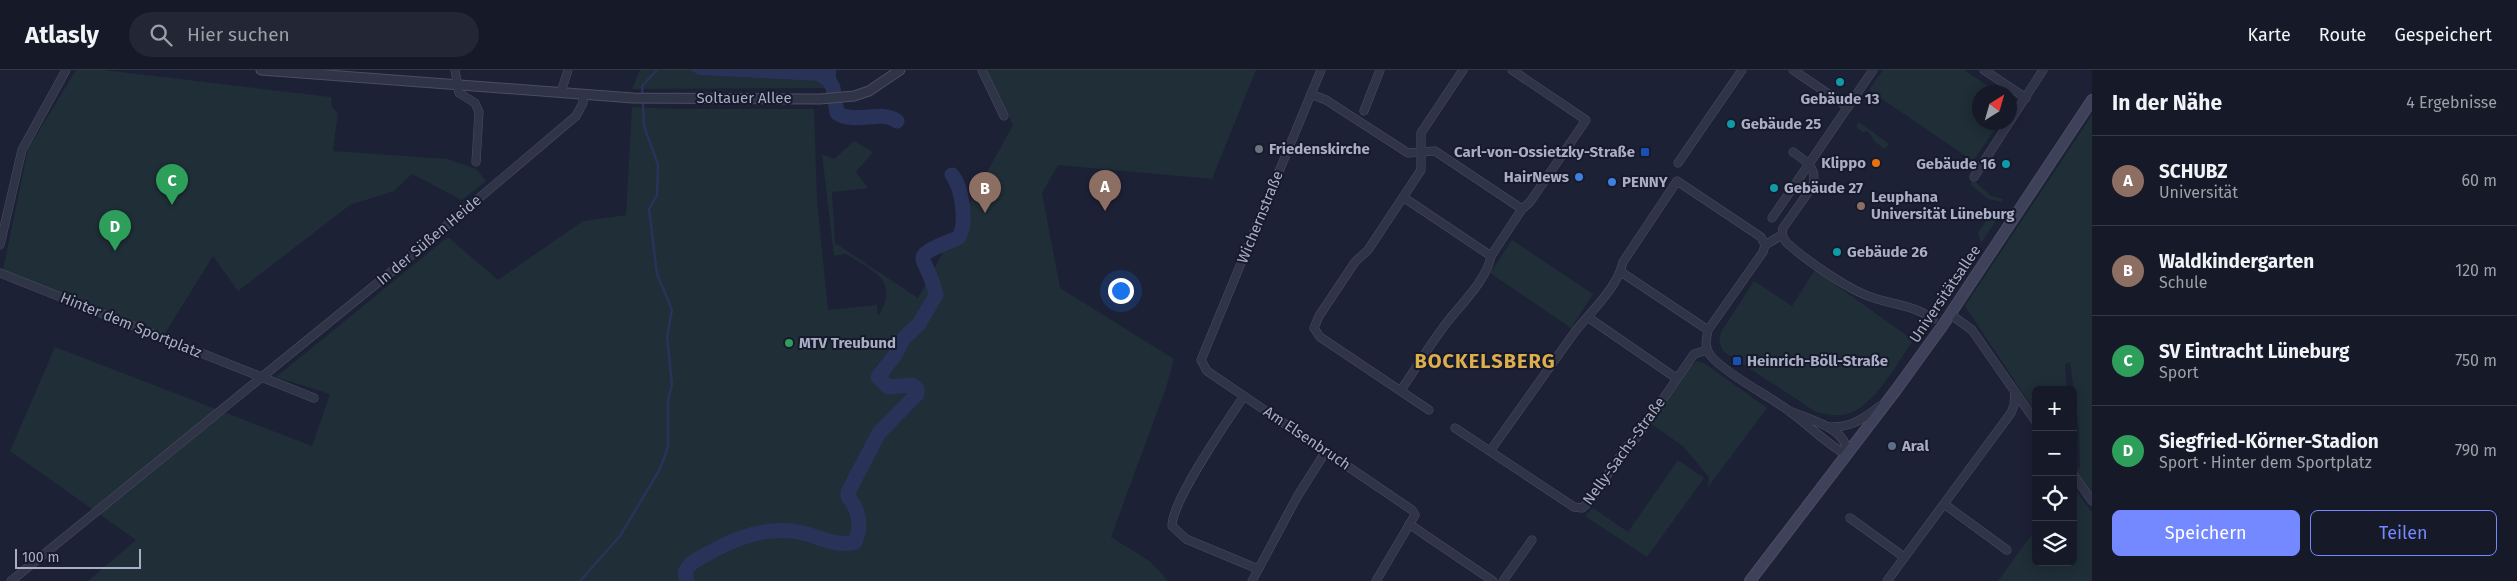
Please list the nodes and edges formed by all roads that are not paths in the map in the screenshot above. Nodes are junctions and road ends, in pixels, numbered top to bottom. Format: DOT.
graph roads {
  1 [pos="66,70"];
  2 [pos="261,70"];
  3 [pos="454,70"];
  4 [pos="568,70"];
  5 [pos="900,70"];
  6 [pos="982,70"];
  7 [pos="1321,70"];
  8 [pos="1380,70"];
  9 [pos="1463,70"];
  10 [pos="1512,70"];
  11 [pos="1742,70"];
  12 [pos="1793,70"];
  13 [pos="1873,70"];
  14 [pos="1984,70"];
  15 [pos="2043,70"];
  16 [pos="456,86"];
  17 [pos="561,92"];
  18 [pos="583,94"];
  19 [pos="1311,94"];
  20 [pos="2026,98"];
  21 [pos="2092,100"];
  22 [pos="1848,107"];
  23 [pos="1364,111"];
  24 [pos="1004,116"];
  25 [pos="1421,152"];
  26 [pos="1793,152"];
  27 [pos="476,162"];
  28 [pos="1678,163"];
  29 [pos="1810,164"];
  30 [pos="1974,177"];
  31 [pos="1403,197"];
  32 [pos="0,202"];
  33 [pos="9,203"];
  34 [pos="1522,209"];
  35 [pos="1772,218"];
  36 [pos="1782,235"];
  37 [pos="0,245"];
  38 [pos="1765,246"];
  39 [pos="1490,256"];
  40 [pos="1621,272"];
  41 [pos="0,273"];
  42 [pos="1950,314"];
  43 [pos="1589,318"];
  44 [pos="1933,319"];
  45 [pos="1708,330"];
  46 [pos="1707,350"];
  47 [pos="1202,366"];
  48 [pos="262,377"];
  49 [pos="1676,378"];
  50 [pos="1401,390"];
  51 [pos="2015,392"];
  52 [pos="1244,396"];
  53 [pos="314,398"];
  54 [pos="1887,403"];
  55 [pos="1429,410"];
  56 [pos="1790,411"];
  57 [pos="2032,416"];
  58 [pos="1827,427"];
  59 [pos="1455,428"];
  60 [pos="1326,451"];
  61 [pos="1490,451"];
  62 [pos="1847,455"];
  63 [pos="2074,476"];
  64 [pos="2092,501"];
  65 [pos="1944,504"];
  66 [pos="1850,518"];
  67 [pos="1409,524"];
  68 [pos="1532,540"];
  69 [pos="2007,550"];
  70 [pos="1904,557"];
  71 [pos="1258,569"];
  72 [pos="11,581"];
  73 [pos="1252,581"];
  74 [pos="1376,581"];
  75 [pos="1493,581"];
  76 [pos="1503,581"];
  77 [pos="1750,581"];
  78 [pos="1887,581"];
  1 -- 33 [label="street"];
  2 -- 16 [label="street"];
  3 -- 16 [label="street"];
  4 -- 17 [label="street"];
  5 -- 18 [label="street, Soltauer Allee"];
  6 -- 24 [label="street"];
  7 -- 19 [label="street, Wichernstraße"];
  8 -- 23 [label="street"];
  9 -- 25 [label="street"];
  10 -- 34 [label="street"];
  11 -- 28 [label="street"];
  12 -- 22 [label="street"];
  13 -- 22 [label="street"];
  14 -- 20 [label="street"];
  15 -- 20 [label="street"];
  16 -- 17 [label="street"];
  16 -- 27 [label="street"];
  17 -- 18 [label="street"];
  18 -- 48 [label="street, In der Süßen Heide"];
  19 -- 25 [label="street"];
  19 -- 47 [label="street, Wichernstraße"];
  20 -- 30 [label="street"];
  21 -- 42 [label="main road, Universitätsallee"];
  22 -- 29 [label="street"];
  25 -- 31 [label="street"];
  25 -- 34 [label="street"];
  26 -- 29 [label="street"];
  29 -- 35 [label="street"];
  29 -- 36 [label="street"];
  31 -- 39 [label="street"];
  31 -- 50 [label="street"];
  32 -- 33 [label="street"];
  33 -- 37 [label="street"];
  34 -- 39 [label="street"];
  36 -- 38 [label="street"];
  36 -- 44 [label="street"];
  38 -- 40 [label="street"];
  38 -- 45 [label="street"];
  39 -- 50 [label="street"];
  40 -- 43 [label="street"];
  40 -- 45 [label="street"];
  41 -- 48 [label="street, Hinter dem Sportplatz"];
  42 -- 51 [label="street"];
  42 -- 54 [label="main road, Universitätsallee"];
  43 -- 49 [label="street"];
  43 -- 61 [label="street"];
  45 -- 46 [label="street"];
  46 -- 49 [label="street, Nelly-Sachs-Straße"];
  46 -- 56 [label="street"];
  47 -- 52 [label="street, Am Elsenbruch"];
  48 -- 53 [label="street"];
  48 -- 72 [label="street, In der Süßen Heide"];
  49 -- 61 [label="street, Nelly-Sachs-Straße"];
  50 -- 55 [label="street"];
  51 -- 57 [label="street"];
  51 -- 65 [label="street"];
  52 -- 60 [label="street, Am Elsenbruch"];
  52 -- 71 [label="street"];
  54 -- 58 [label="street, Universitätsallee"];
  54 -- 62 [label="main road, Universitätsallee"];
  56 -- 58 [label="street"];
  56 -- 62 [label="street"];
  58 -- 62 [label="street"];
  59 -- 61 [label="street, Nelly-Sachs-Straße"];
  60 -- 67 [label="street, Am Elsenbruch"];
  60 -- 71 [label="street"];
  62 -- 77 [label="main road, Universitätsallee"];
  63 -- 64 [label="street"];
  65 -- 69 [label="street"];
  65 -- 70 [label="street"];
  66 -- 70 [label="street"];
  67 -- 74 [label="street"];
  67 -- 75 [label="street"];
  68 -- 76 [label="street"];
  70 -- 78 [label="street"];
  71 -- 73 [label="street"];
}
